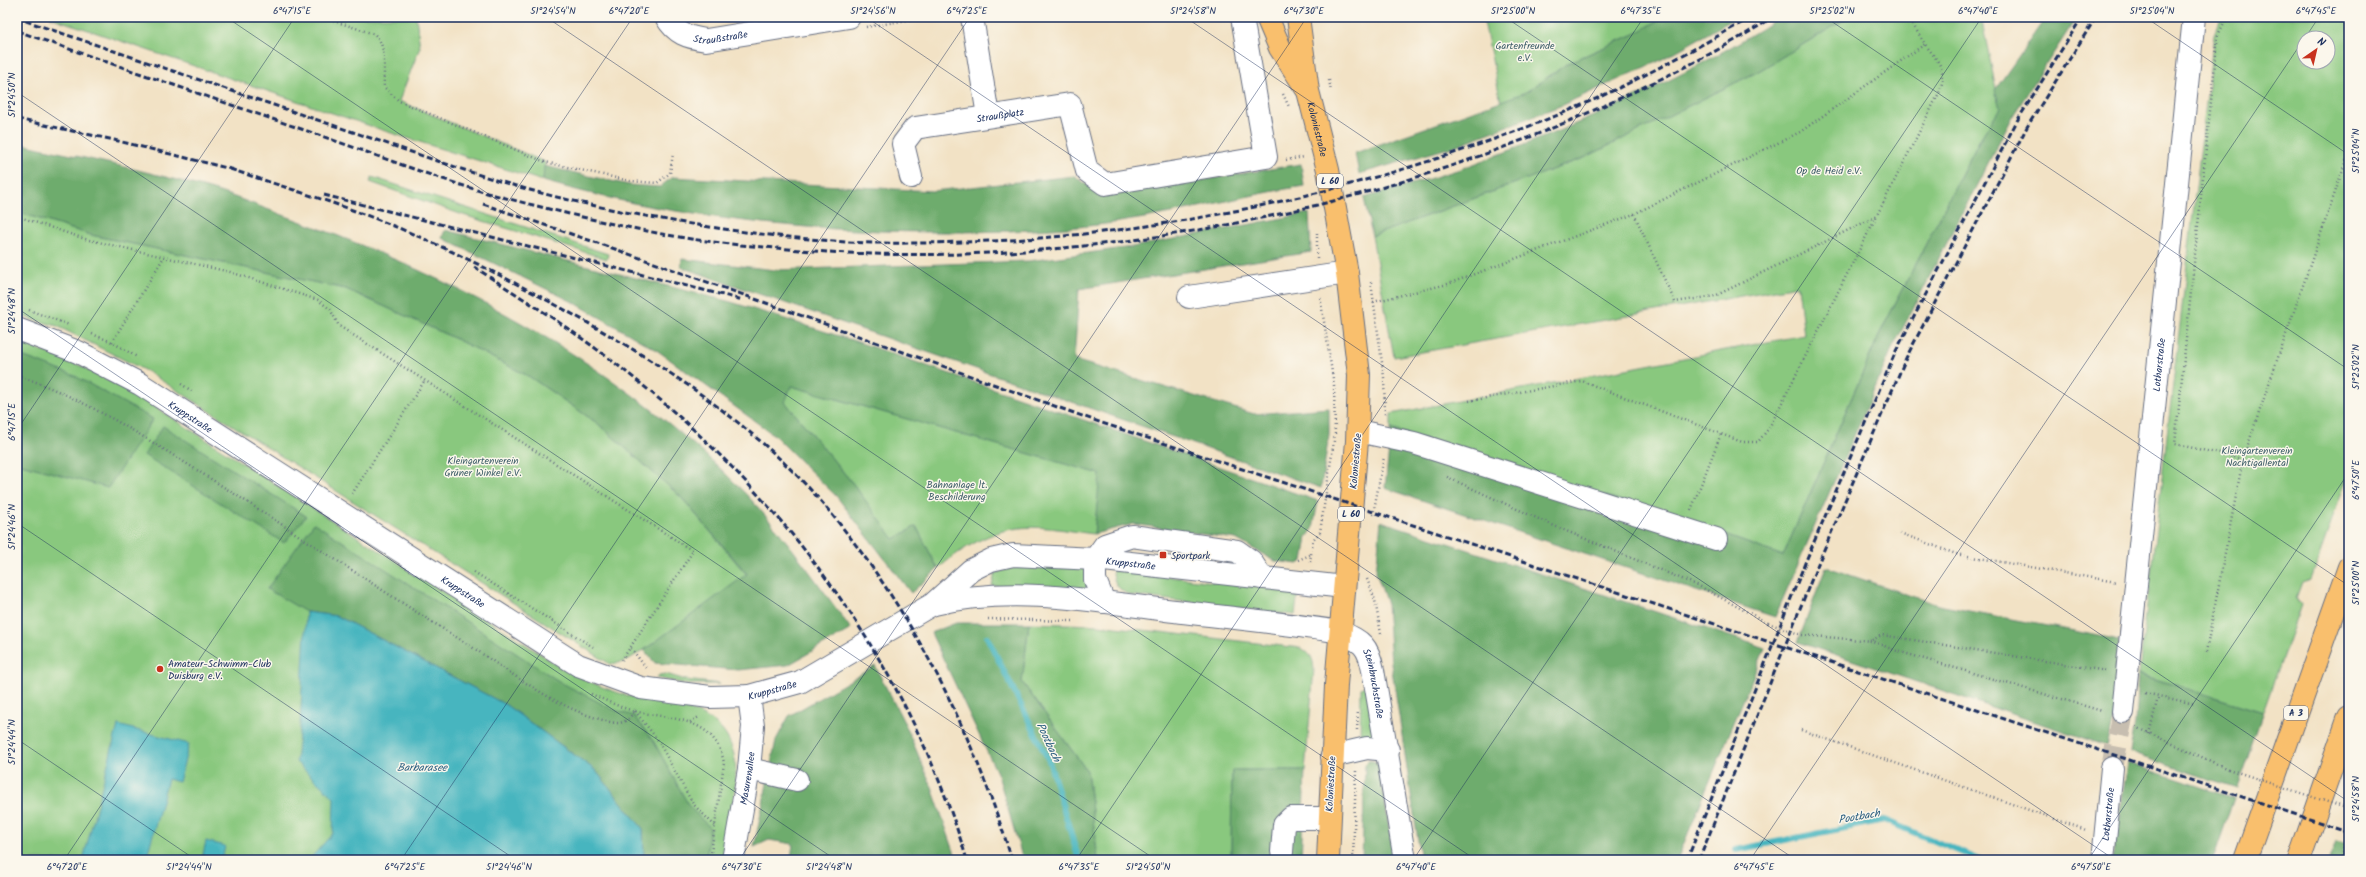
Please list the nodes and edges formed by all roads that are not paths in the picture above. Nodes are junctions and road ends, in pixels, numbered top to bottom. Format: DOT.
graph roads {
  1 [pos="666,17"];
  2 [pos="849,17"];
  3 [pos="972,17"];
  4 [pos="1242,17"];
  5 [pos="1267,17"];
  6 [pos="1298,17"];
  7 [pos="2194,17"];
  8 [pos="1308,91"];
  9 [pos="988,116"];
  10 [pos="911,177"];
  11 [pos="1347,273"];
  12 [pos="1190,297"];
  13 [pos="17,329"];
  14 [pos="1358,431"];
  15 [pos="1716,539"];
  16 [pos="1095,559"];
  17 [pos="2349,567"];
  18 [pos="1344,587"];
  19 [pos="1104,602"];
  20 [pos="933,604"];
  21 [pos="1341,632"];
  22 [pos="749,696"];
  23 [pos="2121,717"];
  24 [pos="2349,717"];
  25 [pos="1388,750"];
  26 [pos="1332,756"];
  27 [pos="2112,768"];
  28 [pos="749,769"];
  29 [pos="797,780"];
  30 [pos="1328,818"];
  31 [pos="1282,852"];
  32 [pos="733,860"];
  33 [pos="1328,860"];
  34 [pos="1406,860"];
  35 [pos="2103,860"];
  36 [pos="2245,860"];
  37 [pos="2299,860"];
  1 -- 2 [label="street, Straußstraße"];
  3 -- 9 [label="street"];
  4 -- 9 [label="street, Straußplatz"];
  5 -- 8 [label="main road, Koloniestraße / L 60"];
  6 -- 8 [label="main road, Koloniestraße / L 60"];
  7 -- 23 [label="street, Lotharstraße"];
  8 -- 11 [label="main road, Koloniestraße / L 60"];
  9 -- 10 [label="street, Straußplatz"];
  11 -- 12 [label="street"];
  11 -- 14 [label="main road, Koloniestraße / L 60"];
  13 -- 22 [label="street, Kruppstraße"];
  14 -- 15 [label="street"];
  14 -- 18 [label="main road, Koloniestraße / L 60"];
  16 -- 18 [label="street, Kruppstraße"];
  16 -- 19 [label="street"];
  16 -- 20 [label="street, Kruppstraße"];
  17 -- 36 [label="main road, A 3"];
  18 -- 21 [label="main road, Koloniestraße / L 60"];
  19 -- 20 [label="street, Kruppstraße"];
  19 -- 21 [label="street, Kruppstraße"];
  20 -- 22 [label="street, Kruppstraße"];
  21 -- 25 [label="street, Steinbruchstraße"];
  21 -- 26 [label="main road, Koloniestraße / L 60"];
  22 -- 28 [label="street, Masurenallee"];
  24 -- 37 [label="main road"];
  25 -- 26 [label="street"];
  25 -- 34 [label="street, Steinbruchstraße"];
  26 -- 30 [label="main road, Koloniestraße / L 60"];
  27 -- 35 [label="street, Lotharstraße"];
  28 -- 29 [label="street"];
  28 -- 32 [label="street, Masurenallee"];
  30 -- 31 [label="street"];
  30 -- 33 [label="main road, Koloniestraße / L 60"];
}
